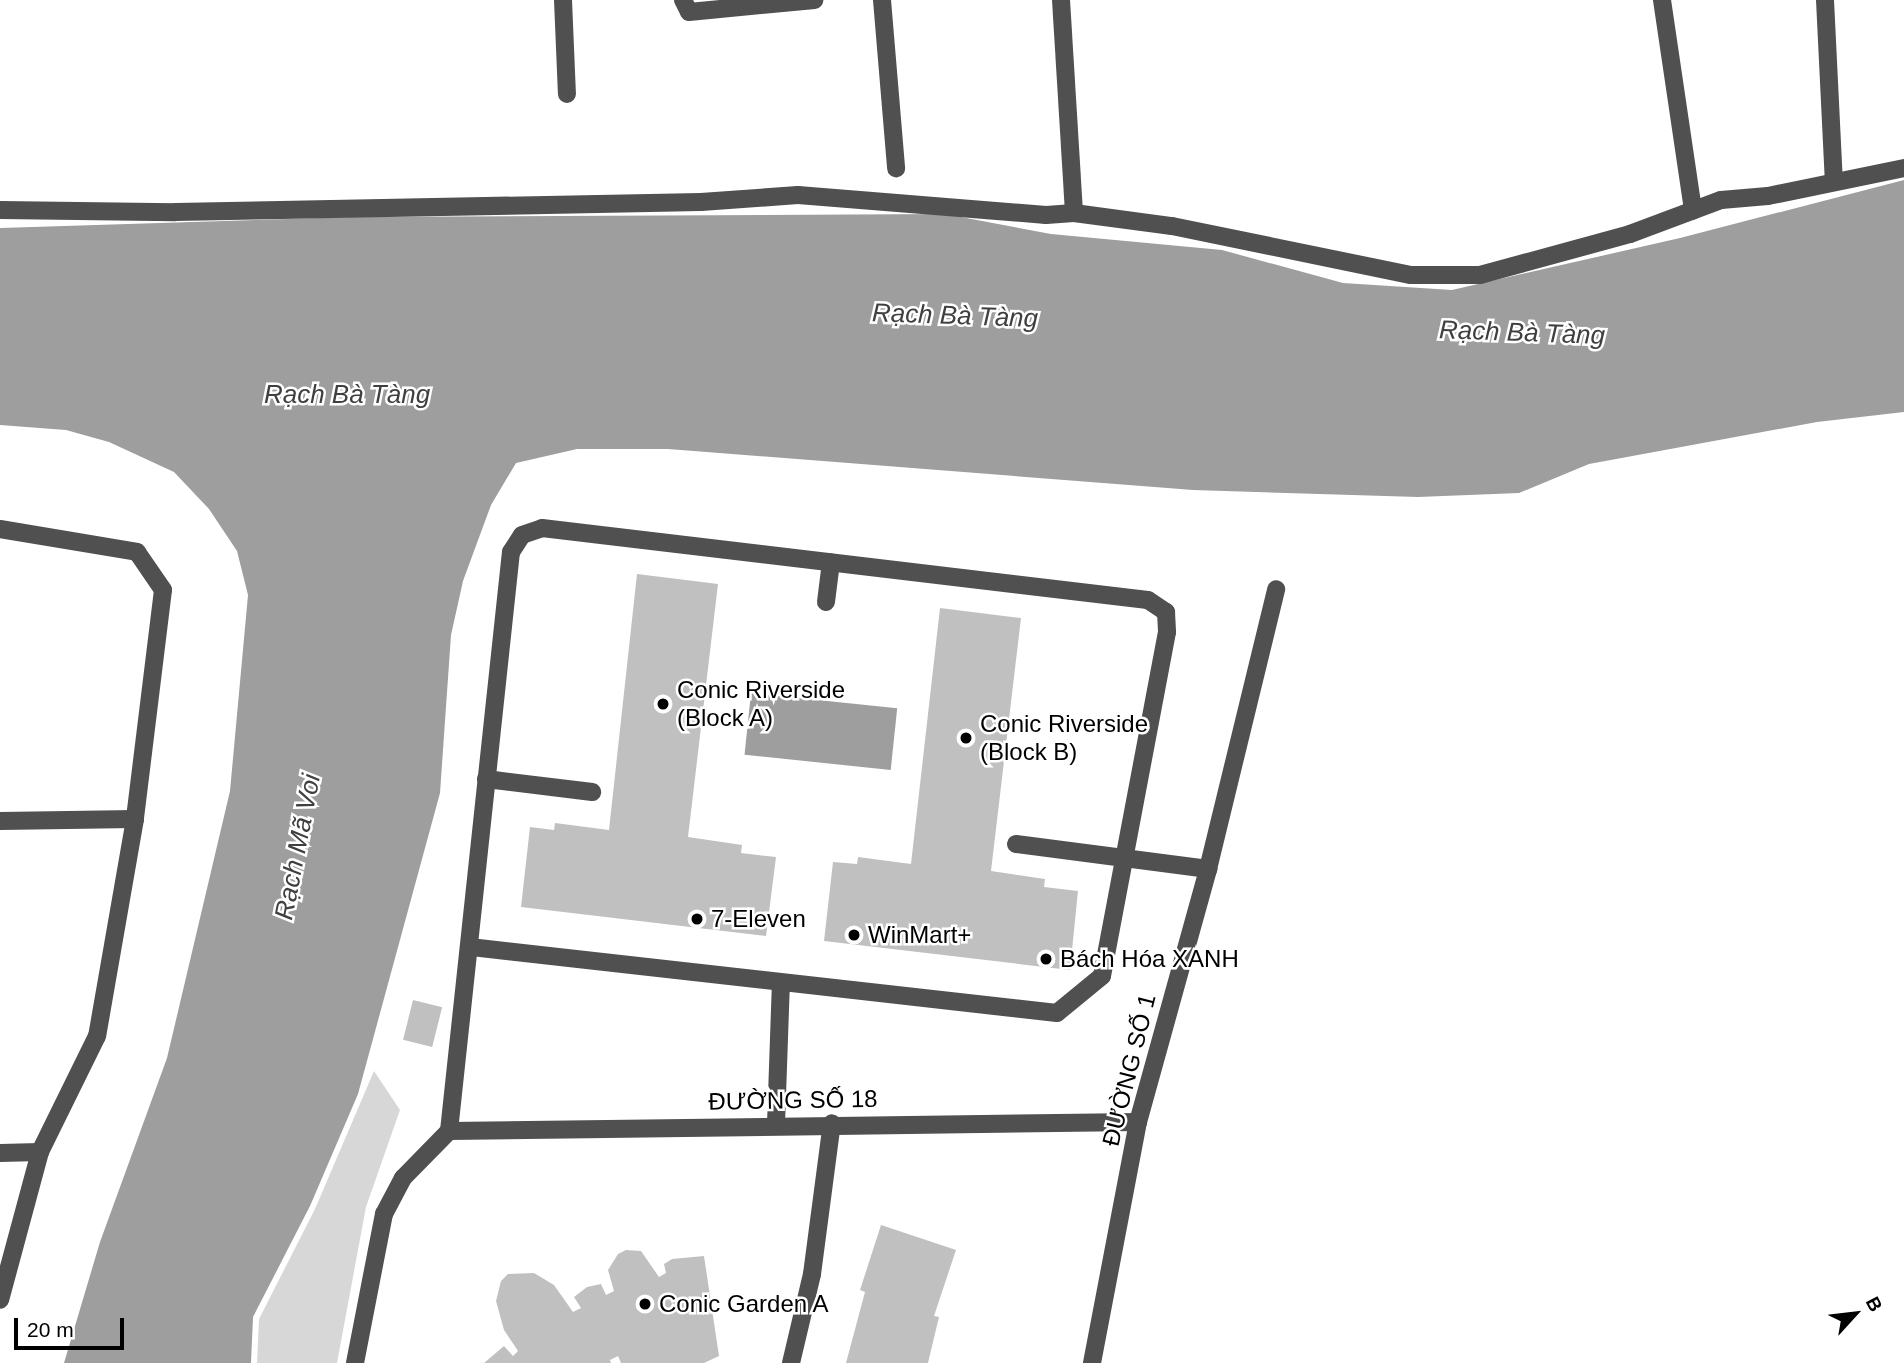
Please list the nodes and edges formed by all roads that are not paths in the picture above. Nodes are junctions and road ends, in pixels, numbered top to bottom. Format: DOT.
graph roads {
  1 [pos="563,0"];
  2 [pos="683,0"];
  3 [pos="814,0"];
  4 [pos="882,0"];
  5 [pos="1060,0"];
  6 [pos="1662,0"];
  7 [pos="1825,0"];
  8 [pos="567,94"];
  9 [pos="896,168"];
  10 [pos="1904,168"];
  11 [pos="1834,182"];
  12 [pos="0,210"];
  13 [pos="1693,211"];
  14 [pos="1074,214"];
  15 [pos="0,529"];
  16 [pos="831,562"];
  17 [pos="1276,589"];
  18 [pos="826,602"];
  19 [pos="486,779"];
  20 [pos="592,792"];
  21 [pos="135,819"];
  22 [pos="0,821"];
  23 [pos="1016,844"];
  24 [pos="1127,861"];
  25 [pos="1208,869"];
  26 [pos="470,947"];
  27 [pos="781,984"];
  28 [pos="1138,1122"];
  29 [pos="832,1123"];
  30 [pos="776,1124"];
  31 [pos="449,1131"];
  32 [pos="0,1153"];
  33 [pos="40,1153"];
  34 [pos="0,1300"];
  35 [pos="355,1363"];
  36 [pos="791,1363"];
  37 [pos="1092,1363"];
  1 -- 8 [label="street"];
  2 -- 3 [label="street"];
  4 -- 9 [label="street"];
  5 -- 14 [label="street"];
  6 -- 13 [label="street"];
  7 -- 11 [label="street"];
  10 -- 11 [label="street"];
  11 -- 13 [label="street"];
  12 -- 14 [label="street"];
  13 -- 14 [label="street"];
  15 -- 21 [label="street"];
  16 -- 18 [label="street"];
  16 -- 19 [label="street"];
  16 -- 24 [label="street"];
  17 -- 25 [label="street, ĐƯỜNG SỐ 1"];
  19 -- 20 [label="street"];
  19 -- 26 [label="street"];
  21 -- 22 [label="street"];
  21 -- 33 [label="street"];
  23 -- 24 [label="street"];
  24 -- 25 [label="street"];
  24 -- 27 [label="street"];
  25 -- 28 [label="street, ĐƯỜNG SỐ 1"];
  26 -- 27 [label="street"];
  26 -- 31 [label="street"];
  27 -- 30 [label="street"];
  28 -- 29 [label="street, ĐƯỜNG SỐ 18"];
  28 -- 37 [label="street, ĐƯỜNG SỐ 1"];
  29 -- 30 [label="street, ĐƯỜNG SỐ 18"];
  29 -- 36 [label="street"];
  30 -- 31 [label="street, ĐƯỜNG SỐ 18"];
  31 -- 35 [label="street"];
  32 -- 33 [label="street"];
  33 -- 34 [label="street"];
}
